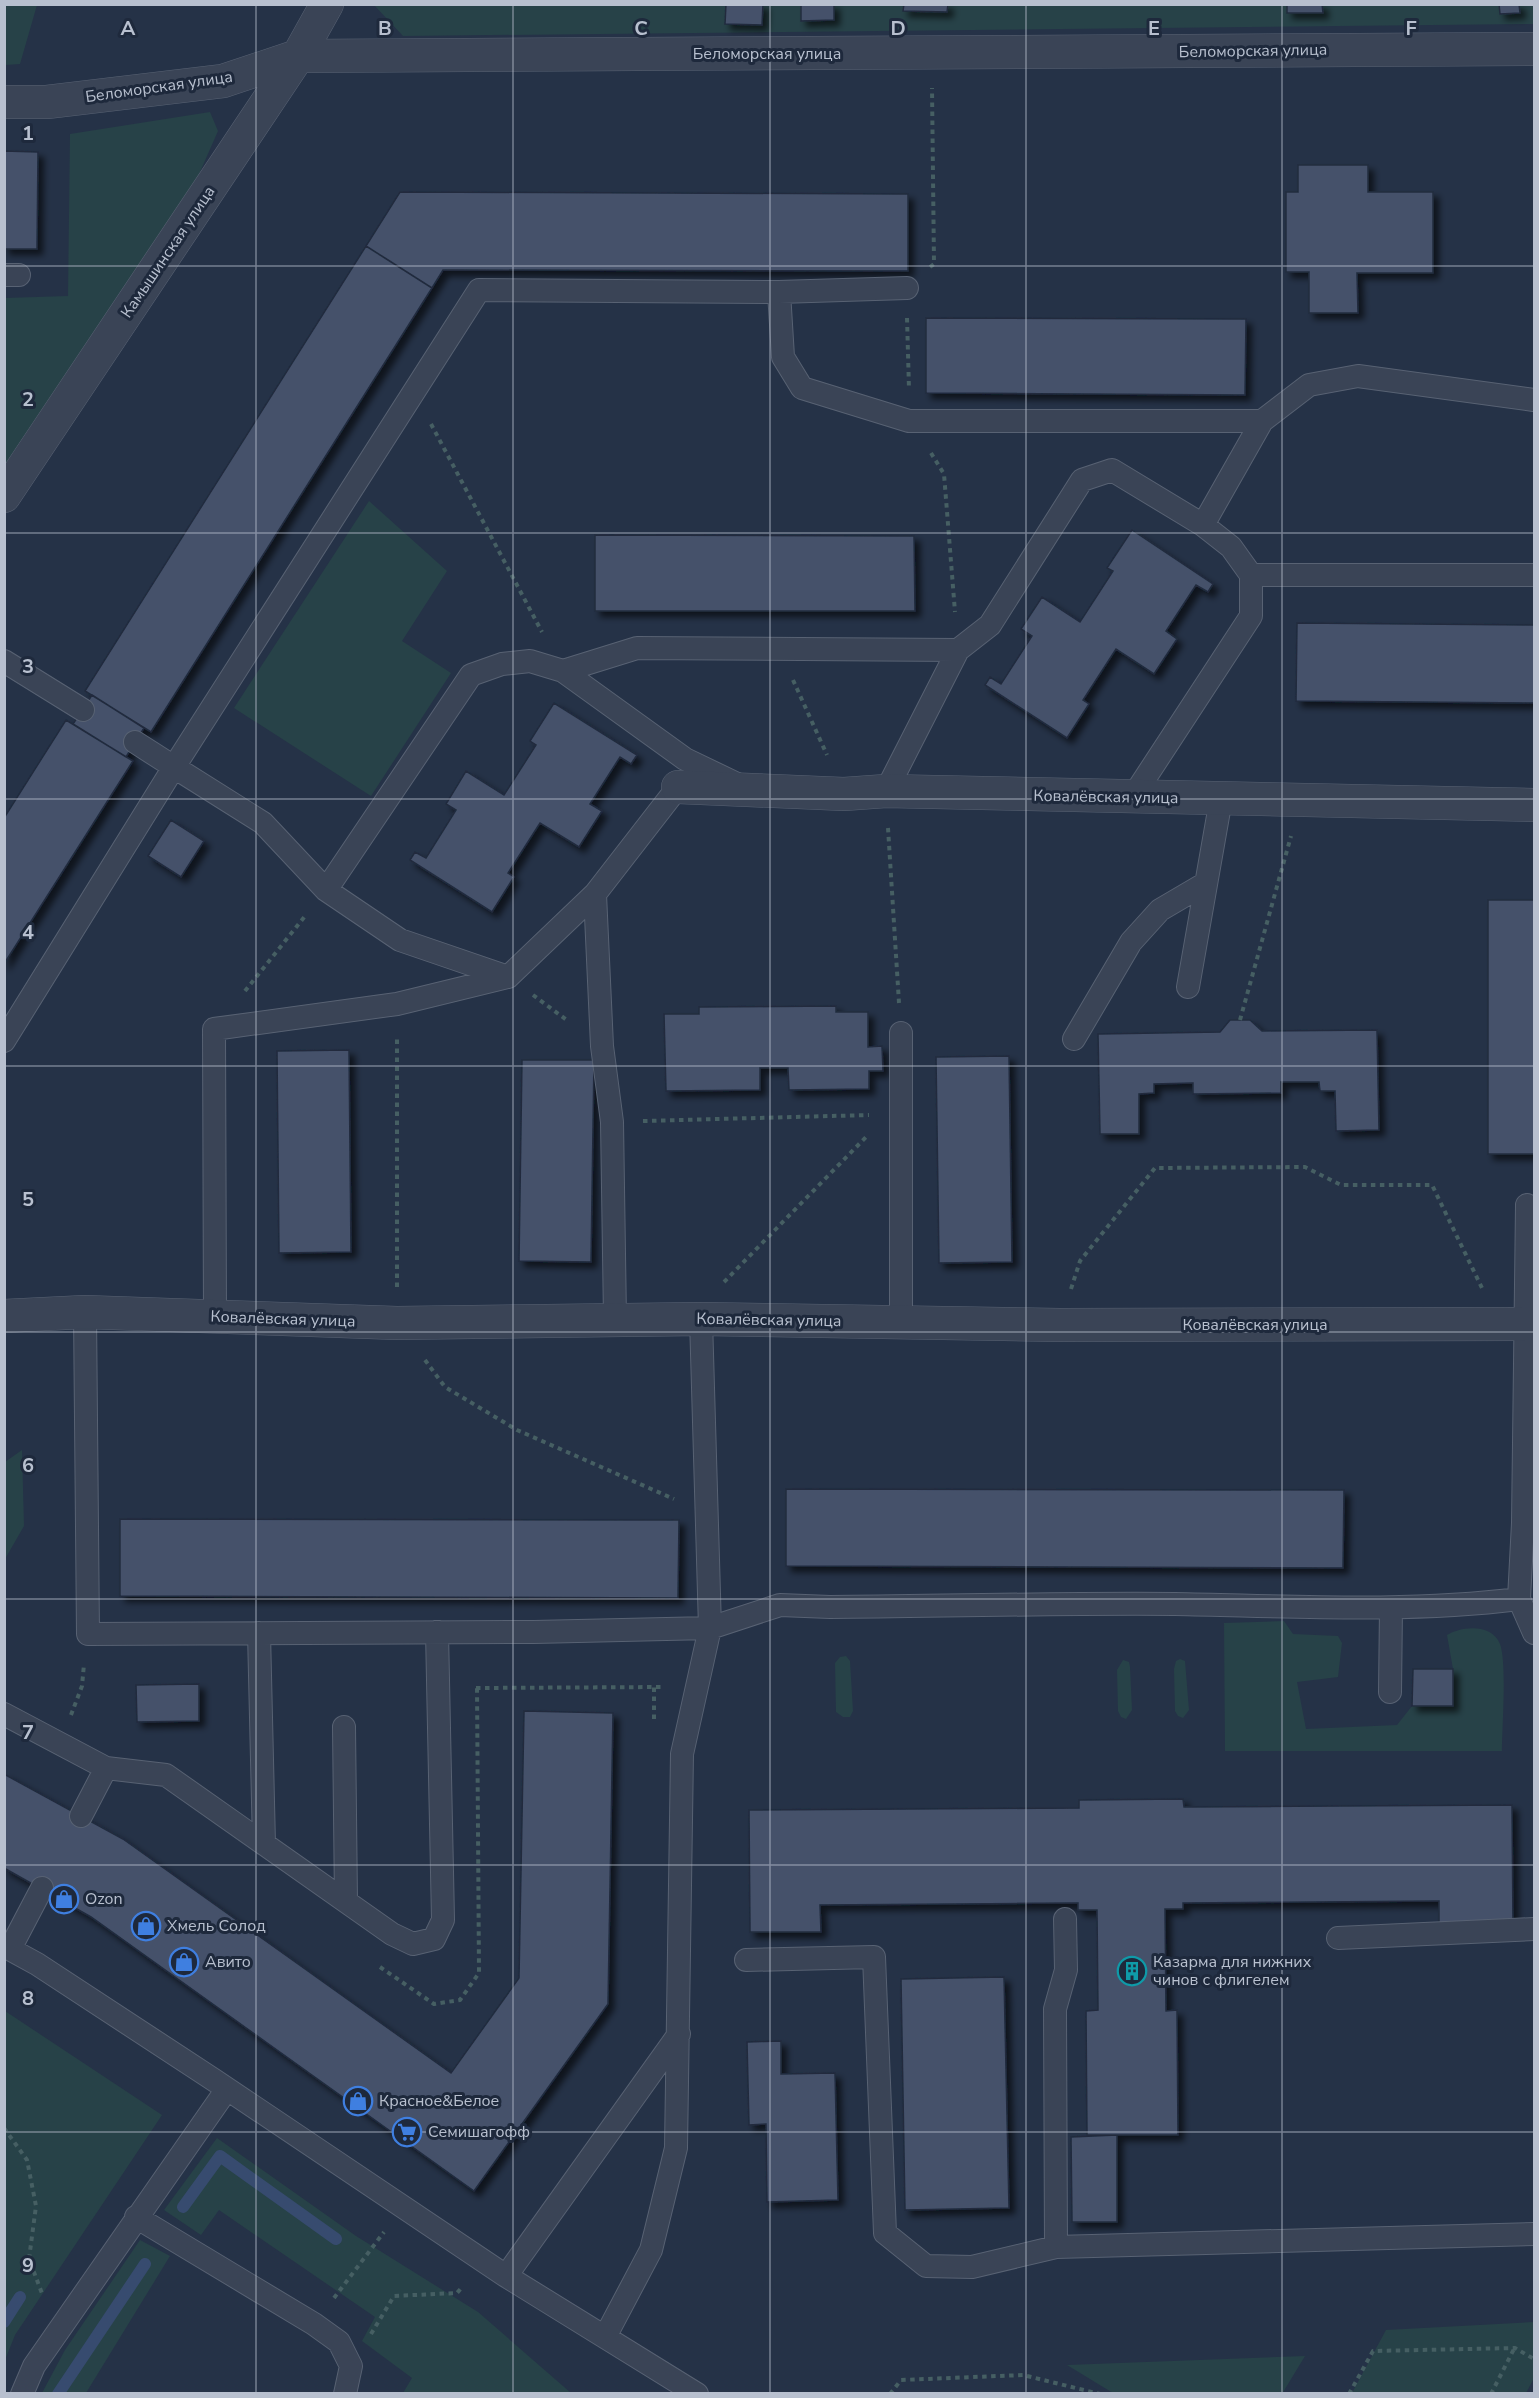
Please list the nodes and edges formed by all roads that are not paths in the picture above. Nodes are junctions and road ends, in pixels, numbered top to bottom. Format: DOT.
graph roads {
  1 [pos="327,8"];
  2 [pos="1534,49"];
  3 [pos="298,56"];
  4 [pos="4,102"];
  5 [pos="907,288"];
  6 [pos="779,292"];
  7 [pos="1534,400"];
  8 [pos="1262,421"];
  9 [pos="4,496"];
  10 [pos="1203,525"];
  11 [pos="1251,575"];
  12 [pos="1534,575"];
  13 [pos="958,650"];
  14 [pos="4,661"];
  15 [pos="563,671"];
  16 [pos="83,710"];
  17 [pos="135,742"];
  18 [pos="174,767"];
  19 [pos="678,787"];
  20 [pos="752,791"];
  21 [pos="886,791"];
  22 [pos="1132,798"];
  23 [pos="1221,799"];
  24 [pos="1534,805"];
  25 [pos="1206,882"];
  26 [pos="326,890"];
  27 [pos="595,894"];
  28 [pos="508,977"];
  29 [pos="1188,987"];
  30 [pos="901,1032"];
  31 [pos="1074,1039"];
  32 [pos="4,1041"];
  33 [pos="1527,1205"];
  34 [pos="85,1312"];
  35 [pos="4,1316"];
  36 [pos="215,1317"];
  37 [pos="615,1319"];
  38 [pos="701,1319"];
  39 [pos="901,1322"];
  40 [pos="1519,1324"];
  41 [pos="1529,1523"];
  42 [pos="1519,1599"];
  43 [pos="1391,1608"];
  44 [pos="710,1628"];
  45 [pos="437,1632"];
  46 [pos="259,1633"];
  47 [pos="1534,1633"];
  48 [pos="1390,1692"];
  49 [pos="4,1714"];
  50 [pos="344,1727"];
  51 [pos="106,1768"];
  52 [pos="81,1816"];
  53 [pos="264,1844"];
  54 [pos="42,1888"];
  55 [pos="346,1902"];
  56 [pos="1065,1919"];
  57 [pos="1534,1929"];
  58 [pos="1338,1938"];
  59 [pos="7,1947"];
  60 [pos="746,1960"];
  61 [pos="679,2034"];
  62 [pos="227,2089"];
  63 [pos="136,2217"];
  64 [pos="1534,2234"];
  65 [pos="1056,2247"];
  66 [pos="506,2276"];
  67 [pos="605,2337"];
  68 [pos="22,2394"];
  69 [pos="345,2394"];
  70 [pos="697,2394"];
  1 -- 3 [label="street, Камышинская улица"];
  2 -- 3 [label="street, Беломорская улица"];
  3 -- 4 [label="street, Беломорская улица"];
  3 -- 9 [label="street, Камышинская улица"];
  5 -- 6 [label="lane"];
  6 -- 8 [label="lane"];
  6 -- 18 [label="lane"];
  7 -- 8 [label="lane"];
  8 -- 10 [label="lane"];
  10 -- 11 [label="lane"];
  10 -- 13 [label="lane"];
  11 -- 12 [label="lane"];
  11 -- 22 [label="lane"];
  13 -- 15 [label="lane"];
  13 -- 21 [label="lane"];
  14 -- 16 [label="lane"];
  15 -- 20 [label="lane"];
  15 -- 26 [label="lane"];
  17 -- 18 [label="lane"];
  18 -- 26 [label="lane"];
  18 -- 32 [label="lane"];
  19 -- 20 [label="street, Ковалёвская улица"];
  19 -- 27 [label="lane"];
  20 -- 21 [label="street, Ковалёвская улица"];
  21 -- 22 [label="street, Ковалёвская улица"];
  22 -- 23 [label="street, Ковалёвская улица"];
  23 -- 24 [label="street, Ковалёвская улица"];
  23 -- 25 [label="lane"];
  25 -- 29 [label="lane"];
  25 -- 31 [label="lane"];
  26 -- 28 [label="lane"];
  27 -- 28 [label="lane"];
  27 -- 37 [label="lane"];
  28 -- 36 [label="lane"];
  30 -- 39 [label="lane"];
  33 -- 40 [label="lane"];
  34 -- 35 [label="street, Ковалёвская улица"];
  34 -- 36 [label="street, Ковалёвская улица"];
  34 -- 46 [label="lane"];
  36 -- 37 [label="street, Ковалёвская улица"];
  37 -- 38 [label="street, Ковалёвская улица"];
  38 -- 39 [label="street, Ковалёвская улица"];
  38 -- 44 [label="lane"];
  39 -- 40 [label="street, Ковалёвская улица"];
  40 -- 41 [label="lane"];
  41 -- 42 [label="lane"];
  42 -- 43 [label="lane"];
  42 -- 47 [label="lane"];
  43 -- 44 [label="lane"];
  43 -- 48 [label="lane"];
  44 -- 45 [label="lane"];
  44 -- 61 [label="lane"];
  45 -- 46 [label="lane"];
  45 -- 55 [label="lane"];
  46 -- 53 [label="lane"];
  49 -- 51 [label="lane"];
  50 -- 55 [label="lane"];
  51 -- 52 [label="lane"];
  51 -- 53 [label="lane"];
  53 -- 55 [label="lane"];
  54 -- 59 [label="lane"];
  56 -- 65 [label="lane"];
  57 -- 58 [label="lane"];
  59 -- 62 [label="lane"];
  60 -- 65 [label="lane"];
  61 -- 66 [label="lane"];
  61 -- 67 [label="lane"];
  62 -- 63 [label="lane"];
  62 -- 66 [label="lane"];
  63 -- 68 [label="lane"];
  63 -- 69 [label="lane"];
  64 -- 65 [label="lane"];
  66 -- 67 [label="lane"];
  67 -- 70 [label="lane"];
}
